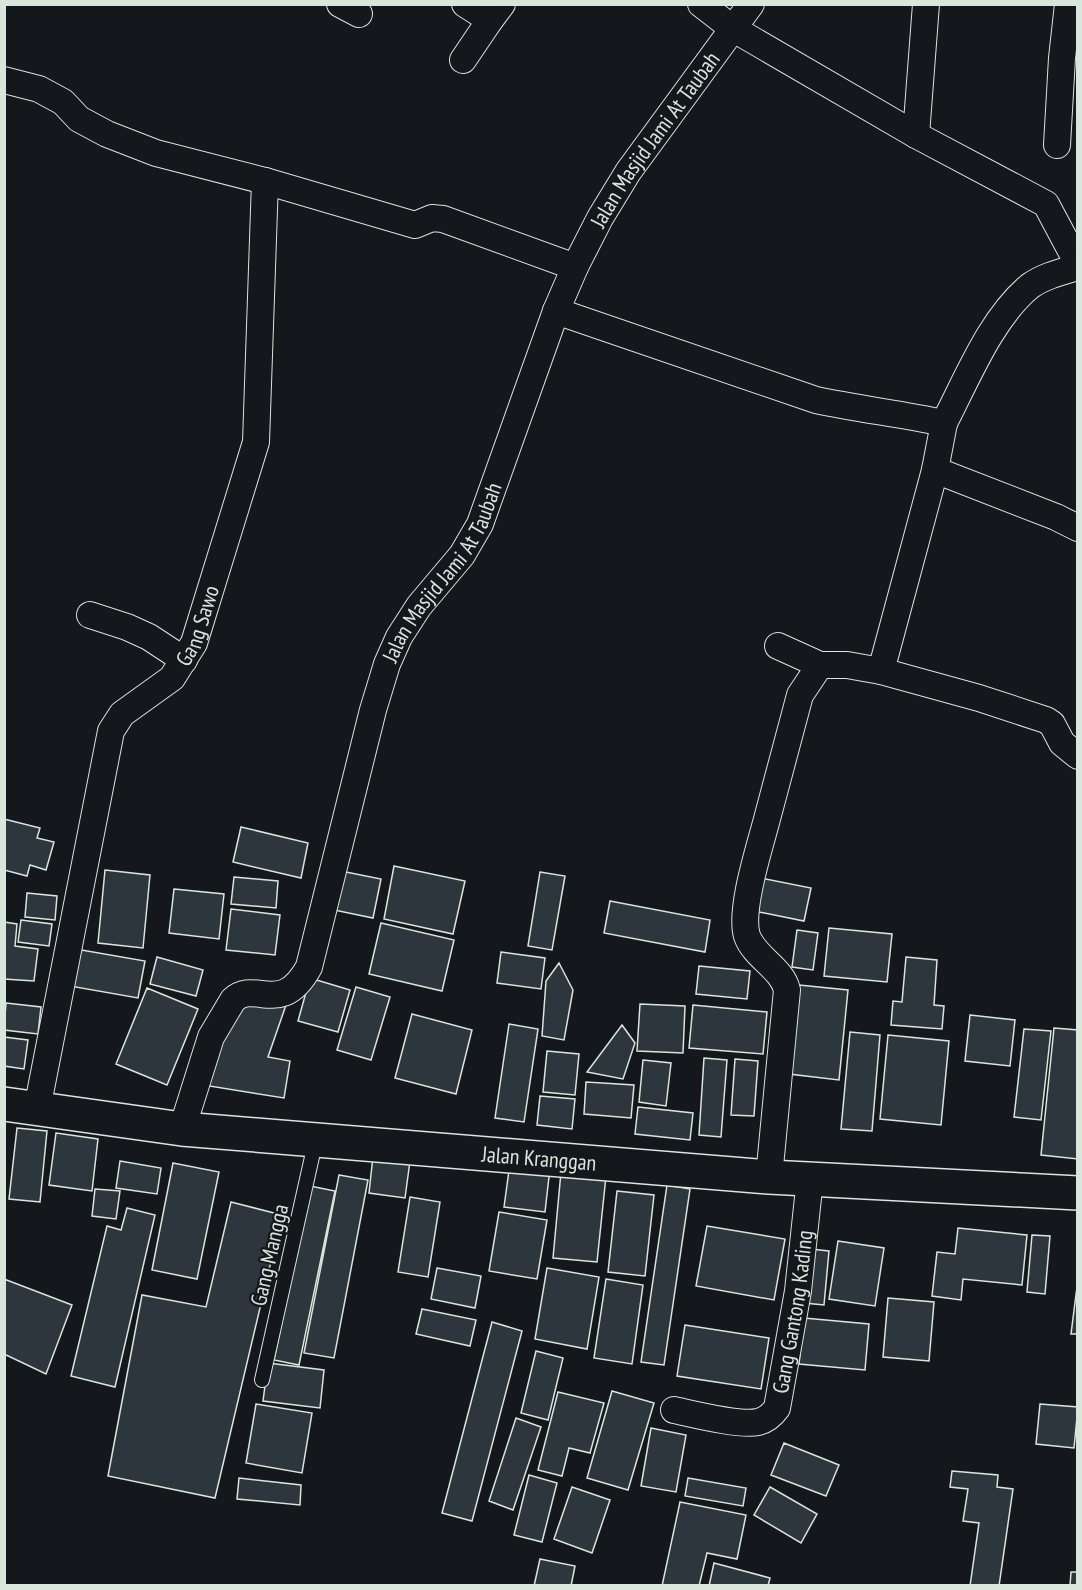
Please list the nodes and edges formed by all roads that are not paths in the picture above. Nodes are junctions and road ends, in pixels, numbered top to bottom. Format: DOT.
graph roads {
  1 [pos="465,4"];
  2 [pos="701,4"];
  3 [pos="751,4"];
  4 [pos="926,4"];
  5 [pos="1068,4"];
  6 [pos="496,12"];
  7 [pos="732,28"];
  8 [pos="1070,58"];
  9 [pos="463,60"];
  10 [pos="4,80"];
  11 [pos="916,135"];
  12 [pos="1057,145"];
  13 [pos="265,181"];
  14 [pos="1077,266"];
  15 [pos="575,267"];
  16 [pos="556,311"];
  17 [pos="944,423"];
  18 [pos="936,471"];
  19 [pos="1077,528"];
  20 [pos="90,615"];
  21 [pos="778,646"];
  22 [pos="184,660"];
  23 [pos="820,665"];
  24 [pos="881,671"];
  25 [pos="1077,756"];
  26 [pos="4,1104"];
  27 [pos="37,1109"];
  28 [pos="182,1129"];
  29 [pos="316,1139"];
  30 [pos="769,1177"];
  31 [pos="810,1179"];
  32 [pos="1077,1193"];
  33 [pos="262,1380"];
  34 [pos="674,1410"];
  1 -- 6 [label="street"];
  2 -- 7 [label="street"];
  3 -- 7 [label="street, Jalan Masjid Jami At Taubah"];
  4 -- 11 [label="street"];
  5 -- 8 [label="street"];
  6 -- 9 [label="street"];
  7 -- 11 [label="street"];
  7 -- 15 [label="street, Jalan Masjid Jami At Taubah"];
  8 -- 12 [label="street"];
  10 -- 13 [label="street"];
  11 -- 14 [label="street"];
  13 -- 15 [label="street"];
  13 -- 22 [label="street, Gang Sawo"];
  14 -- 17 [label="street"];
  15 -- 16 [label="street, Jalan Masjid Jami At Taubah"];
  16 -- 17 [label="street"];
  16 -- 28 [label="street, Jalan Masjid Jami At Taubah"];
  17 -- 18 [label="street"];
  18 -- 19 [label="street"];
  18 -- 24 [label="street"];
  20 -- 22 [label="street"];
  21 -- 23 [label="street"];
  22 -- 27 [label="street, Gang Sawo"];
  23 -- 24 [label="street"];
  23 -- 30 [label="street"];
  24 -- 25 [label="street"];
  26 -- 27 [label="main road, Jalan Kranggan"];
  27 -- 28 [label="main road, Jalan Kranggan"];
  28 -- 29 [label="main road, Jalan Kranggan"];
  29 -- 30 [label="main road, Jalan Kranggan"];
  29 -- 33 [label="lane, Gang Mangga"];
  30 -- 31 [label="main road, Jalan Kranggan"];
  31 -- 32 [label="main road, Jalan Kranggan"];
  31 -- 34 [label="street, Gang Gantong Kading"];
}
